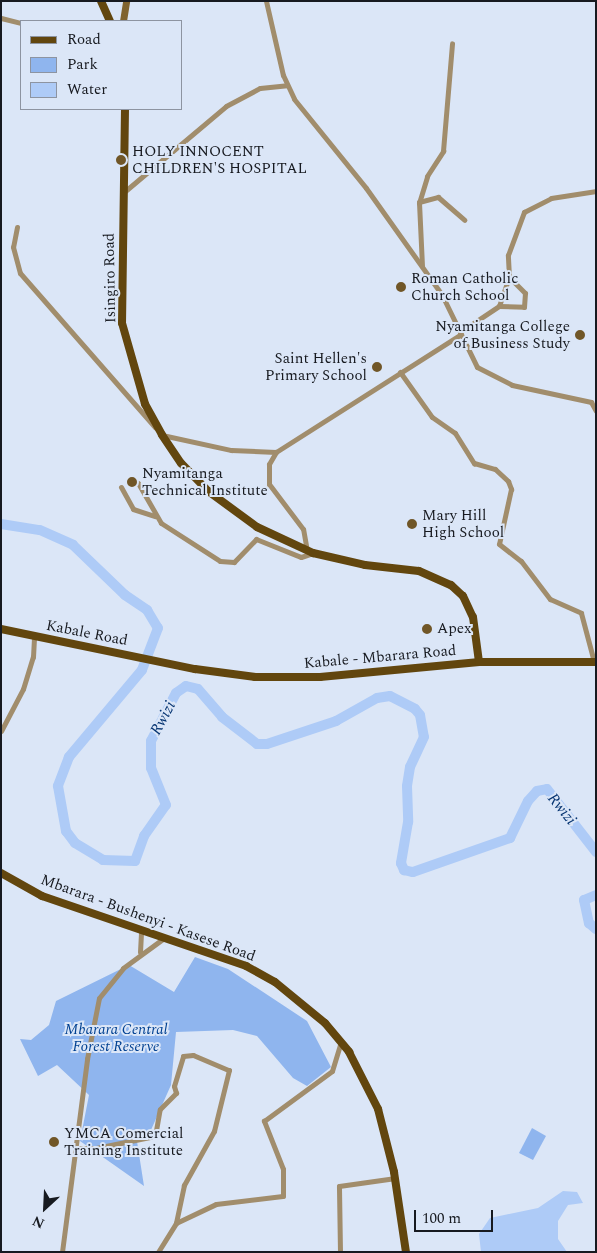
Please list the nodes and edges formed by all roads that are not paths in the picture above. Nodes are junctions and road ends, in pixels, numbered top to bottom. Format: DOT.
graph roads {
  1 [pos="101,1"];
  2 [pos="126,1"];
  3 [pos="266,1"];
  4 [pos="1,18"];
  5 [pos="110,20"];
  6 [pos="123,20"];
  7 [pos="20,23"];
  8 [pos="452,43"];
  9 [pos="288,85"];
  10 [pos="125,110"];
  11 [pos="596,191"];
  12 [pos="124,193"];
  13 [pos="419,203"];
  14 [pos="464,220"];
  15 [pos="16,227"];
  16 [pos="422,266"];
  17 [pos="509,277"];
  18 [pos="498,306"];
  19 [pos="460,333"];
  20 [pos="400,372"];
  21 [pos="593,401"];
  22 [pos="596,411"];
  23 [pos="162,435"];
  24 [pos="276,452"];
  25 [pos="138,483"];
  26 [pos="121,487"];
  27 [pos="155,516"];
  28 [pos="310,552"];
  29 [pos="1,629"];
  30 [pos="34,636"];
  31 [pos="479,662"];
  32 [pos="595,662"];
  33 [pos="167,663"];
  34 [pos="1,731"];
  35 [pos="1,873"];
  36 [pos="140,930"];
  37 [pos="164,938"];
  38 [pos="140,952"];
  39 [pos="341,1042"];
  40 [pos="76,1148"];
  41 [pos="395,1178"];
  42 [pos="176,1223"];
  43 [pos="62,1252"];
  44 [pos="158,1252"];
  45 [pos="340,1252"];
  46 [pos="406,1252"];
  1 -- 5 [label="main road"];
  2 -- 6 [label="main road"];
  3 -- 9 [label="street"];
  4 -- 7 [label="street"];
  8 -- 13 [label="street"];
  9 -- 12 [label="street"];
  9 -- 16 [label="street"];
  10 -- 12 [label="main road, Isingiro Road"];
  11 -- 17 [label="street"];
  12 -- 23 [label="main road, Isingiro Road"];
  13 -- 14 [label="street"];
  13 -- 16 [label="street"];
  15 -- 23 [label="street"];
  16 -- 19 [label="street"];
  17 -- 18 [label="street"];
  17 -- 18 [label="street"];
  18 -- 19 [label="street"];
  19 -- 20 [label="street"];
  19 -- 21 [label="street"];
  20 -- 24 [label="street"];
  20 -- 32 [label="street"];
  21 -- 22 [label="street"];
  23 -- 24 [label="street"];
  23 -- 28 [label="main road, Isingiro Road"];
  24 -- 28 [label="street"];
  25 -- 27 [label="street"];
  26 -- 27 [label="street"];
  27 -- 28 [label="street"];
  28 -- 31 [label="main road, Isingiro Road"];
  29 -- 30 [label="main road, Kabale Road"];
  30 -- 33 [label="main road, Kabale Road"];
  30 -- 34 [label="street"];
  31 -- 32 [label="main road, Kabale - Mbarara Road"];
  31 -- 33 [label="main road, Kabale - Mbarara Road"];
  35 -- 36 [label="main road, Mbarara - Bushenyi - Kasese Road"];
  36 -- 37 [label="main road, Mbarara - Bushenyi - Kasese Road"];
  36 -- 38 [label="street"];
  37 -- 38 [label="street"];
  37 -- 39 [label="main road, Mbarara - Bushenyi - Kasese Road"];
  38 -- 40 [label="street"];
  39 -- 41 [label="main road, Mbarara - Bushenyi - Kasese Road"];
  39 -- 42 [label="street"];
  40 -- 42 [label="street"];
  40 -- 43 [label="street"];
  41 -- 45 [label="street"];
  41 -- 46 [label="main road, Mbarara - Bushenyi - Kasese Road"];
  42 -- 44 [label="street"];
}
